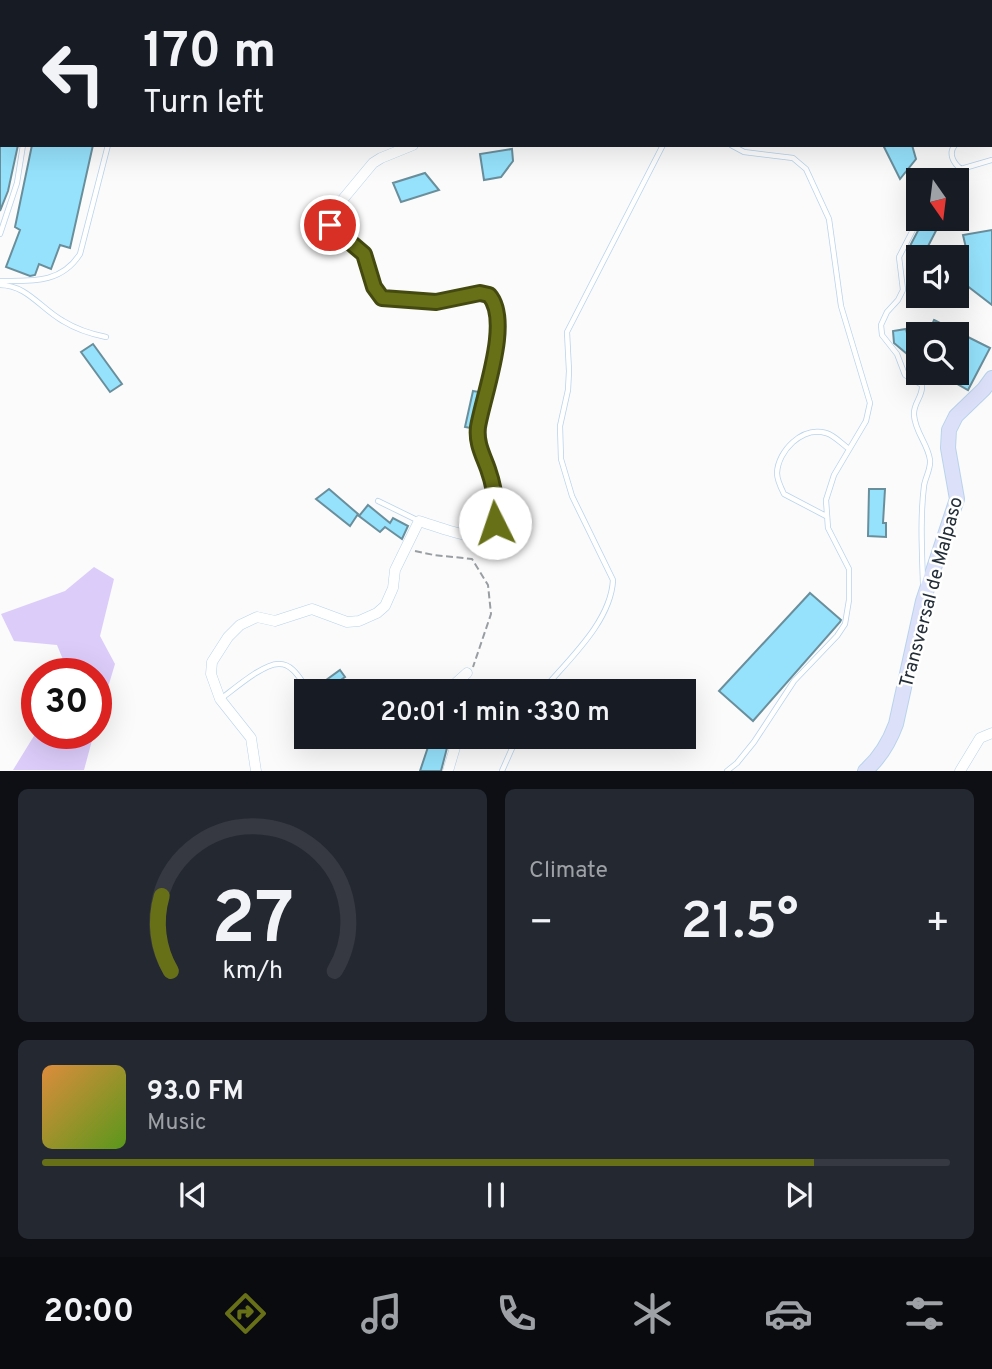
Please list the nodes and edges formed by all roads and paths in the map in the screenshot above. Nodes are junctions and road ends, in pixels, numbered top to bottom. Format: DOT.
graph roads {
  1 [pos="23,147"];
  2 [pos="107,147"];
  3 [pos="407,147"];
  4 [pos="662,147"];
  5 [pos="735,147"];
  6 [pos="954,147"];
  7 [pos="992,160"];
  8 [pos="912,231"];
  9 [pos="0,234"];
  10 [pos="0,283"];
  11 [pos="106,337"];
  12 [pos="992,378"];
  13 [pos="849,449"];
  14 [pos="378,501"];
  15 [pos="826,516"];
  16 [pos="419,521"];
  17 [pos="405,550"];
  18 [pos="923,601"];
  19 [pos="467,673"];
  20 [pos="300,679"];
  21 [pos="460,679"];
  22 [pos="552,679"];
  23 [pos="220,699"];
  24 [pos="992,733"];
  25 [pos="455,749"];
  26 [pos="512,749"];
  27 [pos="256,771"];
  28 [pos="448,771"];
  29 [pos="502,771"];
  30 [pos="727,771"];
  31 [pos="865,771"];
  32 [pos="960,771"];
  1 -- 9 [label="lane"];
  2 -- 10 [label="lane"];
  3 -- 16 [label="street"];
  4 -- 22 [label="lane"];
  5 -- 13 [label="lane"];
  6 -- 7 [label="lane"];
  8 -- 18 [label="lane"];
  10 -- 11 [label="lane"];
  12 -- 18 [label="main road, Transversal de Malpaso"];
  13 -- 15 [label="lane"];
  13 -- 15 [label="lane"];
  14 -- 16 [label="lane"];
  15 -- 30 [label="lane"];
  16 -- 17 [label="street"];
  17 -- 19 [label="path"];
  17 -- 23 [label="street"];
  18 -- 31 [label="main road, Transversal de Malpaso"];
  19 -- 21 [label="street"];
  20 -- 23 [label="lane"];
  23 -- 27 [label="street"];
  24 -- 32 [label="street"];
  25 -- 28 [label="street"];
  26 -- 29 [label="lane"];
}
